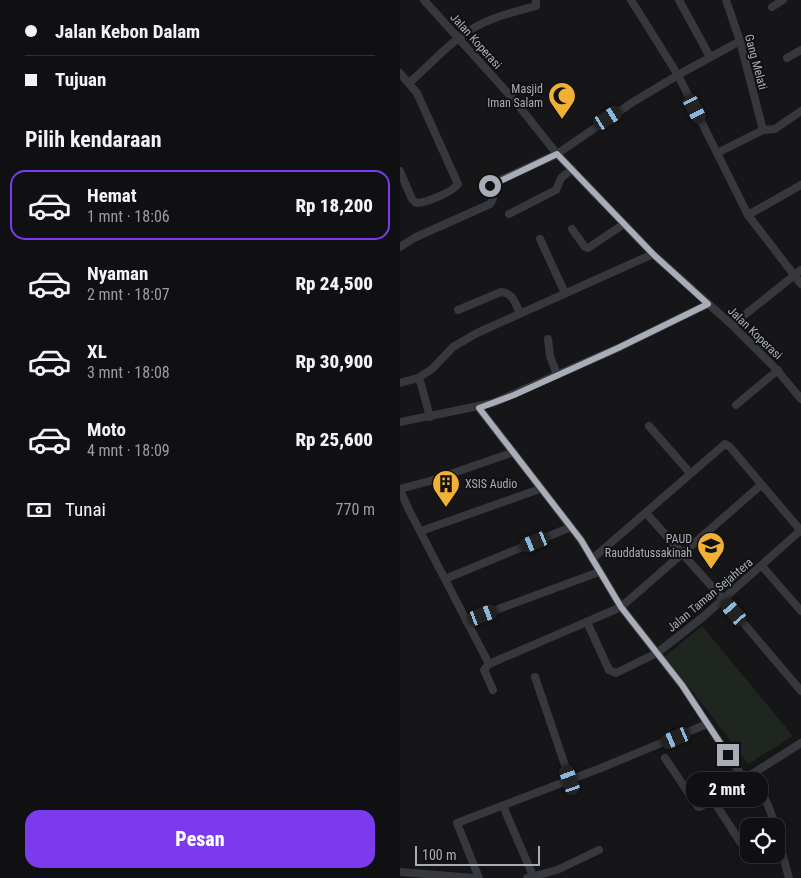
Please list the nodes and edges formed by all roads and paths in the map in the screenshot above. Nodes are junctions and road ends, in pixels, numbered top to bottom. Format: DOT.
graph roads {
  1 [pos="424,0"];
  2 [pos="536,0"];
  3 [pos="631,0"];
  4 [pos="680,0"];
  5 [pos="726,0"];
  6 [pos="783,0"];
  7 [pos="772,7"];
  8 [pos="458,39"];
  9 [pos="740,42"];
  10 [pos="801,50"];
  11 [pos="710,57"];
  12 [pos="787,58"];
  13 [pos="400,73"];
  14 [pos="678,75"];
  15 [pos="409,83"];
  16 [pos="801,111"];
  17 [pos="763,130"];
  18 [pos="717,152"];
  19 [pos="557,154"];
  20 [pos="572,169"];
  21 [pos="400,171"];
  22 [pos="801,185"];
  23 [pos="509,214"];
  24 [pos="748,215"];
  25 [pos="624,224"];
  26 [pos="572,229"];
  27 [pos="540,238"];
  28 [pos="400,245"];
  29 [pos="653,254"];
  30 [pos="801,270"];
  31 [pos="794,275"];
  32 [pos="801,284"];
  33 [pos="565,293"];
  34 [pos="708,304"];
  35 [pos="458,310"];
  36 [pos="520,313"];
  37 [pos="732,325"];
  38 [pos="548,340"];
  39 [pos="778,370"];
  40 [pos="557,375"];
  41 [pos="418,378"];
  42 [pos="400,383"];
  43 [pos="801,400"];
  44 [pos="736,404"];
  45 [pos="479,408"];
  46 [pos="430,417"];
  47 [pos="400,422"];
  48 [pos="649,426"];
  49 [pos="514,452"];
  50 [pos="690,474"];
  51 [pos="761,485"];
  52 [pos="540,489"];
  53 [pos="400,490"];
  54 [pos="646,513"];
  55 [pos="571,527"];
  56 [pos="420,531"];
  57 [pos="801,531"];
  58 [pos="682,554"];
  59 [pos="592,559"];
  60 [pos="762,566"];
  61 [pos="599,572"];
  62 [pos="445,579"];
  63 [pos="722,599"];
  64 [pos="621,607"];
  65 [pos="801,611"];
  66 [pos="466,621"];
  67 [pos="587,622"];
  68 [pos="657,654"];
  69 [pos="489,664"];
  70 [pos="535,677"];
  71 [pos="493,690"];
  72 [pos="801,691"];
  73 [pos="707,724"];
  74 [pos="801,743"];
  75 [pos="665,758"];
  76 [pos="746,778"];
  77 [pos="570,780"];
  78 [pos="713,800"];
  79 [pos="503,806"];
  80 [pos="772,818"];
  81 [pos="740,843"];
  82 [pos="598,850"];
  83 [pos="785,862"];
  84 [pos="400,872"];
  85 [pos="456,877"];
  86 [pos="474,878"];
  87 [pos="479,878"];
  88 [pos="532,878"];
  89 [pos="790,878"];
  1 -- 8 [label="street, Jalan Koperasi"];
  2 -- 8 [label="street"];
  3 -- 14 [label="street"];
  4 -- 11 [label="street"];
  5 -- 9 [label="street, Gang Melati"];
  6 -- 7 [label="street"];
  8 -- 15 [label="street"];
  8 -- 19 [label="street, Jalan Koperasi"];
  9 -- 11 [label="street"];
  9 -- 17 [label="street, Gang Melati"];
  10 -- 12 [label="street"];
  11 -- 14 [label="street"];
  13 -- 15 [label="street"];
  14 -- 18 [label="street"];
  14 -- 19 [label="street"];
  15 -- 21 [label="street"];
  16 -- 17 [label="street"];
  17 -- 18 [label="street"];
  18 -- 24 [label="street"];
  19 -- 20 [label="street, Jalan Koperasi"];
  19 -- 28 [label="street"];
  20 -- 23 [label="street"];
  20 -- 25 [label="street, Jalan Koperasi"];
  22 -- 24 [label="street"];
  24 -- 31 [label="street"];
  25 -- 26 [label="street"];
  25 -- 29 [label="street, Jalan Koperasi"];
  27 -- 33 [label="street"];
  29 -- 33 [label="street"];
  29 -- 34 [label="street, Jalan Koperasi"];
  30 -- 31 [label="street"];
  31 -- 32 [label="street"];
  31 -- 37 [label="street"];
  33 -- 36 [label="street"];
  34 -- 37 [label="street, Jalan Koperasi"];
  34 -- 40 [label="street"];
  35 -- 36 [label="street"];
  36 -- 41 [label="street"];
  37 -- 39 [label="street, Jalan Koperasi"];
  38 -- 40 [label="street"];
  39 -- 43 [label="street, Jalan Koperasi"];
  39 -- 44 [label="street"];
  40 -- 45 [label="street"];
  41 -- 42 [label="street"];
  41 -- 46 [label="street"];
  45 -- 46 [label="street"];
  45 -- 49 [label="street"];
  46 -- 47 [label="street"];
  48 -- 50 [label="street"];
  49 -- 52 [label="street"];
  49 -- 53 [label="street"];
  50 -- 51 [label="street"];
  50 -- 54 [label="street"];
  51 -- 57 [label="street"];
  51 -- 58 [label="street"];
  52 -- 55 [label="street"];
  52 -- 56 [label="street"];
  53 -- 56 [label="street"];
  54 -- 58 [label="street"];
  54 -- 59 [label="street"];
  55 -- 59 [label="street"];
  55 -- 62 [label="street"];
  56 -- 62 [label="street"];
  57 -- 60 [label="street, Jalan Taman Sejahtera"];
  58 -- 63 [label="street"];
  58 -- 64 [label="street"];
  59 -- 61 [label="street"];
  60 -- 63 [label="street, Jalan Taman Sejahtera"];
  60 -- 65 [label="street"];
  61 -- 64 [label="street"];
  61 -- 66 [label="street"];
  62 -- 66 [label="street"];
  63 -- 68 [label="street, Jalan Taman Sejahtera"];
  63 -- 72 [label="street"];
  64 -- 67 [label="street"];
  64 -- 68 [label="street"];
  66 -- 69 [label="street"];
  67 -- 68 [label="street, Jalan Taman Sejahtera"];
  67 -- 69 [label="street"];
  68 -- 73 [label="street"];
  69 -- 71 [label="street"];
  70 -- 77 [label="street"];
  73 -- 76 [label="street"];
  73 -- 77 [label="street"];
  74 -- 76 [label="street"];
  75 -- 78 [label="street"];
  76 -- 78 [label="street"];
  76 -- 80 [label="street"];
  77 -- 79 [label="street"];
  78 -- 81 [label="street"];
  79 -- 87 [label="street"];
  79 -- 88 [label="street"];
  82 -- 88 [label="street"];
  83 -- 89 [label="street"];
  84 -- 85 [label="street"];
  85 -- 86 [label="street"];
}
